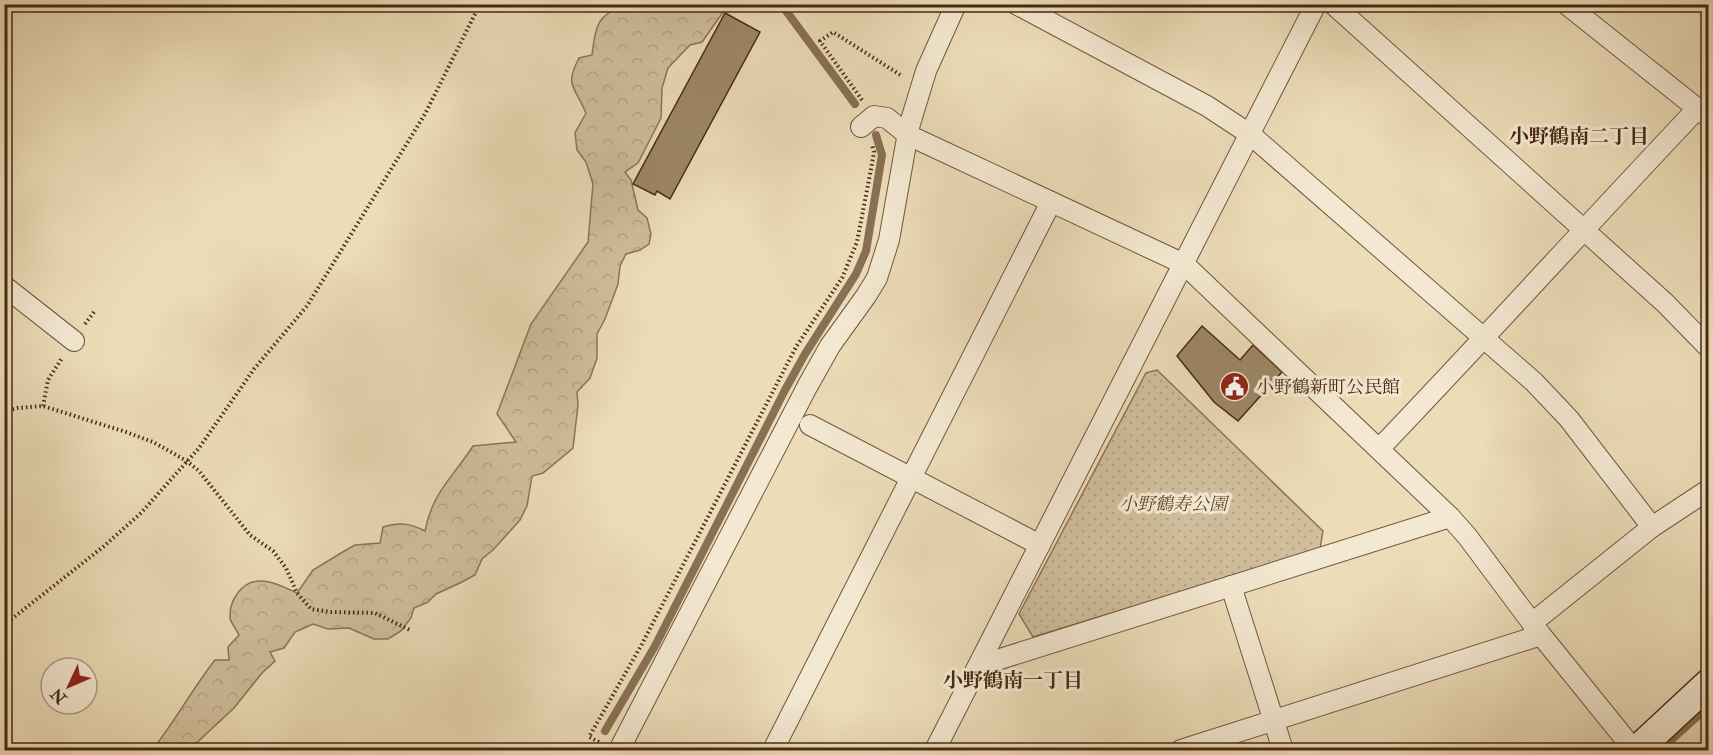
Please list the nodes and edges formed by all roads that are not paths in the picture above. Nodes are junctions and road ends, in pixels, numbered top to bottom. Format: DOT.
graph roads {
  1 [pos="956,4"];
  2 [pos="1016,4"];
  3 [pos="1316,4"];
  4 [pos="1334,4"];
  5 [pos="1566,4"];
  6 [pos="1703,113"];
  7 [pos="867,122"];
  8 [pos="908,135"];
  9 [pos="1251,135"];
  10 [pos="1051,202"];
  11 [pos="1582,230"];
  12 [pos="1184,264"];
  13 [pos="4,286"];
  14 [pos="1484,339"];
  15 [pos="74,341"];
  16 [pos="1708,347"];
  17 [pos="810,425"];
  18 [pos="1379,449"];
  19 [pos="911,478"];
  20 [pos="1708,490"];
  21 [pos="1450,517"];
  22 [pos="1652,527"];
  23 [pos="1040,545"];
  24 [pos="1231,586"];
  25 [pos="1537,629"];
  26 [pos="978,666"];
  27 [pos="1708,684"];
  28 [pos="1274,722"];
  29 [pos="619,750"];
  30 [pos="773,750"];
  31 [pos="935,750"];
  32 [pos="1181,750"];
  33 [pos="1283,750"];
  34 [pos="1636,750"];
  1 -- 8 [label="street"];
  2 -- 9 [label="street"];
  3 -- 9 [label="street"];
  4 -- 11 [label="street"];
  5 -- 6 [label="street"];
  6 -- 11 [label="street"];
  7 -- 8 [label="street"];
  8 -- 10 [label="street"];
  8 -- 29 [label="street"];
  9 -- 12 [label="street"];
  9 -- 14 [label="street"];
  10 -- 12 [label="street"];
  10 -- 19 [label="street"];
  11 -- 14 [label="street"];
  11 -- 16 [label="street"];
  12 -- 18 [label="street"];
  12 -- 23 [label="street"];
  13 -- 15 [label="street"];
  14 -- 18 [label="street"];
  14 -- 22 [label="street"];
  17 -- 19 [label="street"];
  18 -- 21 [label="street"];
  19 -- 23 [label="street"];
  19 -- 30 [label="street"];
  20 -- 22 [label="street"];
  21 -- 24 [label="street"];
  21 -- 25 [label="street"];
  22 -- 25 [label="street"];
  23 -- 26 [label="street"];
  24 -- 26 [label="street"];
  24 -- 28 [label="street"];
  25 -- 28 [label="street"];
  25 -- 34 [label="street"];
  26 -- 31 [label="street"];
  27 -- 34 [label="street"];
  28 -- 32 [label="street"];
  28 -- 33 [label="street"];
}
